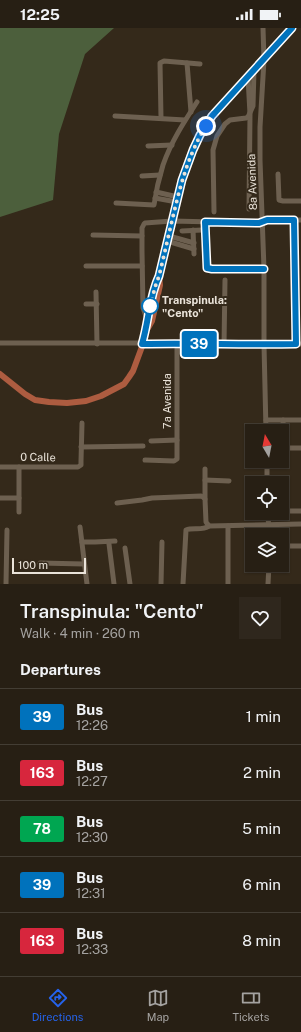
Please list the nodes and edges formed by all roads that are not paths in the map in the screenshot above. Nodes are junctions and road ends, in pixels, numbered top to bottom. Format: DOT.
graph roads {
  1 [pos="263,28"];
  2 [pos="292,28"];
  3 [pos="264,60"];
  4 [pos="187,63"];
  5 [pos="200,64"];
  6 [pos="254,70"];
  7 [pos="248,77"];
  8 [pos="198,102"];
  9 [pos="190,112"];
  10 [pos="250,114"];
  11 [pos="115,116"];
  12 [pos="161,118"];
  13 [pos="185,120"];
  14 [pos="172,145"];
  15 [pos="148,146"];
  16 [pos="278,174"];
  17 [pos="160,175"];
  18 [pos="142,176"];
  19 [pos="156,195"];
  20 [pos="177,200"];
  21 [pos="301,201"];
  22 [pos="116,203"];
  23 [pos="250,209"];
  24 [pos="214,212"];
  25 [pos="294,220"];
  26 [pos="301,220"];
  27 [pos="172,221"];
  28 [pos="263,221"];
  29 [pos="205,222"];
  30 [pos="193,230"];
  31 [pos="202,230"];
  32 [pos="182,231"];
  33 [pos="93,235"];
  34 [pos="142,236"];
  35 [pos="168,239"];
  36 [pos="86,266"];
  37 [pos="142,266"];
  38 [pos="264,269"];
  39 [pos="159,276"];
  40 [pos="225,280"];
  41 [pos="96,292"];
  42 [pos="86,304"];
  43 [pos="97,304"];
  44 [pos="147,320"];
  45 [pos="146,331"];
  46 [pos="0,343"];
  47 [pos="177,343"];
  48 [pos="97,344"];
  49 [pos="142,344"];
  50 [pos="298,344"];
  51 [pos="224,345"];
  52 [pos="264,345"];
  53 [pos="0,374"];
  54 [pos="266,420"];
  55 [pos="283,420"];
  56 [pos="301,420"];
  57 [pos="82,423"];
  58 [pos="266,424"];
  59 [pos="177,440"];
  60 [pos="150,441"];
  61 [pos="143,446"];
  62 [pos="81,447"];
  63 [pos="301,448"];
  64 [pos="145,460"];
  65 [pos="0,467"];
  66 [pos="19,467"];
  67 [pos="205,469"];
  68 [pos="205,480"];
  69 [pos="229,481"];
  70 [pos="0,498"];
  71 [pos="19,498"];
  72 [pos="205,499"];
  73 [pos="117,503"];
  74 [pos="289,511"];
  75 [pos="301,511"];
  76 [pos="19,512"];
  77 [pos="268,520"];
  78 [pos="301,524"];
  79 [pos="268,525"];
  80 [pos="209,526"];
  81 [pos="228,526"];
  82 [pos="80,527"];
  83 [pos="268,528"];
  84 [pos="7,530"];
  85 [pos="115,540"];
  86 [pos="82,542"];
  87 [pos="162,542"];
  88 [pos="109,544"];
  89 [pos="289,546"];
  90 [pos="301,546"];
  91 [pos="125,548"];
  92 [pos="40,563"];
  93 [pos="84,564"];
  94 [pos="268,572"];
  95 [pos="6,584"];
  96 [pos="87,584"];
  97 [pos="114,584"];
  98 [pos="130,584"];
  99 [pos="160,584"];
  100 [pos="183,584"];
  101 [pos="228,584"];
  102 [pos="268,584"];
  1 -- 3 [label="street, 8a Avenida"];
  2 -- 3 [label="main road"];
  3 -- 6 [label="main road"];
  3 -- 28 [label="street, 8a Avenida"];
  4 -- 5 [label="street"];
  4 -- 9 [label="street"];
  4 -- 12 [label="street"];
  6 -- 7 [label="main road"];
  6 -- 10 [label="street"];
  7 -- 10 [label="street"];
  7 -- 20 [label="main road"];
  8 -- 9 [label="street"];
  9 -- 13 [label="street"];
  10 -- 23 [label="street"];
  10 -- 24 [label="street"];
  11 -- 12 [label="street"];
  12 -- 13 [label="street"];
  13 -- 14 [label="street"];
  14 -- 15 [label="street"];
  14 -- 17 [label="street"];
  16 -- 21 [label="street"];
  17 -- 18 [label="street"];
  17 -- 19 [label="street"];
  19 -- 20 [label="street"];
  19 -- 22 [label="street"];
  20 -- 27 [label="main road"];
  25 -- 26 [label="street"];
  25 -- 28 [label="street"];
  25 -- 50 [label="street"];
  27 -- 29 [label="street"];
  27 -- 34 [label="street"];
  27 -- 35 [label="main road"];
  28 -- 29 [label="street"];
  28 -- 38 [label="street, 8a Avenida"];
  29 -- 38 [label="street"];
  30 -- 31 [label="street"];
  30 -- 32 [label="street"];
  30 -- 35 [label="street"];
  33 -- 34 [label="street"];
  34 -- 37 [label="street"];
  35 -- 39 [label="main road"];
  36 -- 37 [label="street"];
  37 -- 44 [label="street"];
  38 -- 52 [label="street, 8a Avenida"];
  39 -- 44 [label="main road"];
  39 -- 45 [label="main road"];
  40 -- 51 [label="street"];
  41 -- 43 [label="street"];
  42 -- 43 [label="street"];
  43 -- 48 [label="street"];
  44 -- 45 [label="main road"];
  45 -- 49 [label="main road"];
  46 -- 48 [label="street"];
  47 -- 49 [label="street"];
  47 -- 51 [label="street"];
  47 -- 59 [label="street, 7a Avenida"];
  48 -- 49 [label="street"];
  49 -- 53 [label="main road"];
  50 -- 52 [label="street"];
  51 -- 52 [label="street"];
  52 -- 54 [label="street, 8a Avenida"];
  54 -- 55 [label="street"];
  54 -- 58 [label="street, 8a Avenida"];
  55 -- 56 [label="street"];
  55 -- 63 [label="street"];
  57 -- 62 [label="street"];
  59 -- 60 [label="street"];
  59 -- 64 [label="street, 7a Avenida"];
  61 -- 62 [label="street"];
  62 -- 66 [label="street, 0 Calle"];
  65 -- 66 [label="street, 0 Calle"];
  66 -- 71 [label="street"];
  67 -- 68 [label="street"];
  68 -- 69 [label="street"];
  68 -- 72 [label="street"];
  70 -- 71 [label="street"];
  71 -- 76 [label="street"];
  72 -- 73 [label="street"];
  72 -- 80 [label="street"];
  74 -- 75 [label="street"];
  77 -- 79 [label="street"];
  78 -- 79 [label="street"];
  79 -- 81 [label="street"];
  79 -- 83 [label="street"];
  80 -- 81 [label="street"];
  80 -- 100 [label="street"];
  81 -- 101 [label="street"];
  82 -- 86 [label="street"];
  84 -- 95 [label="street"];
  85 -- 86 [label="street"];
  86 -- 93 [label="street"];
  87 -- 99 [label="street"];
  88 -- 97 [label="street"];
  89 -- 90 [label="street"];
  91 -- 98 [label="street"];
  92 -- 93 [label="street"];
  93 -- 96 [label="street"];
  94 -- 102 [label="street"];
}
